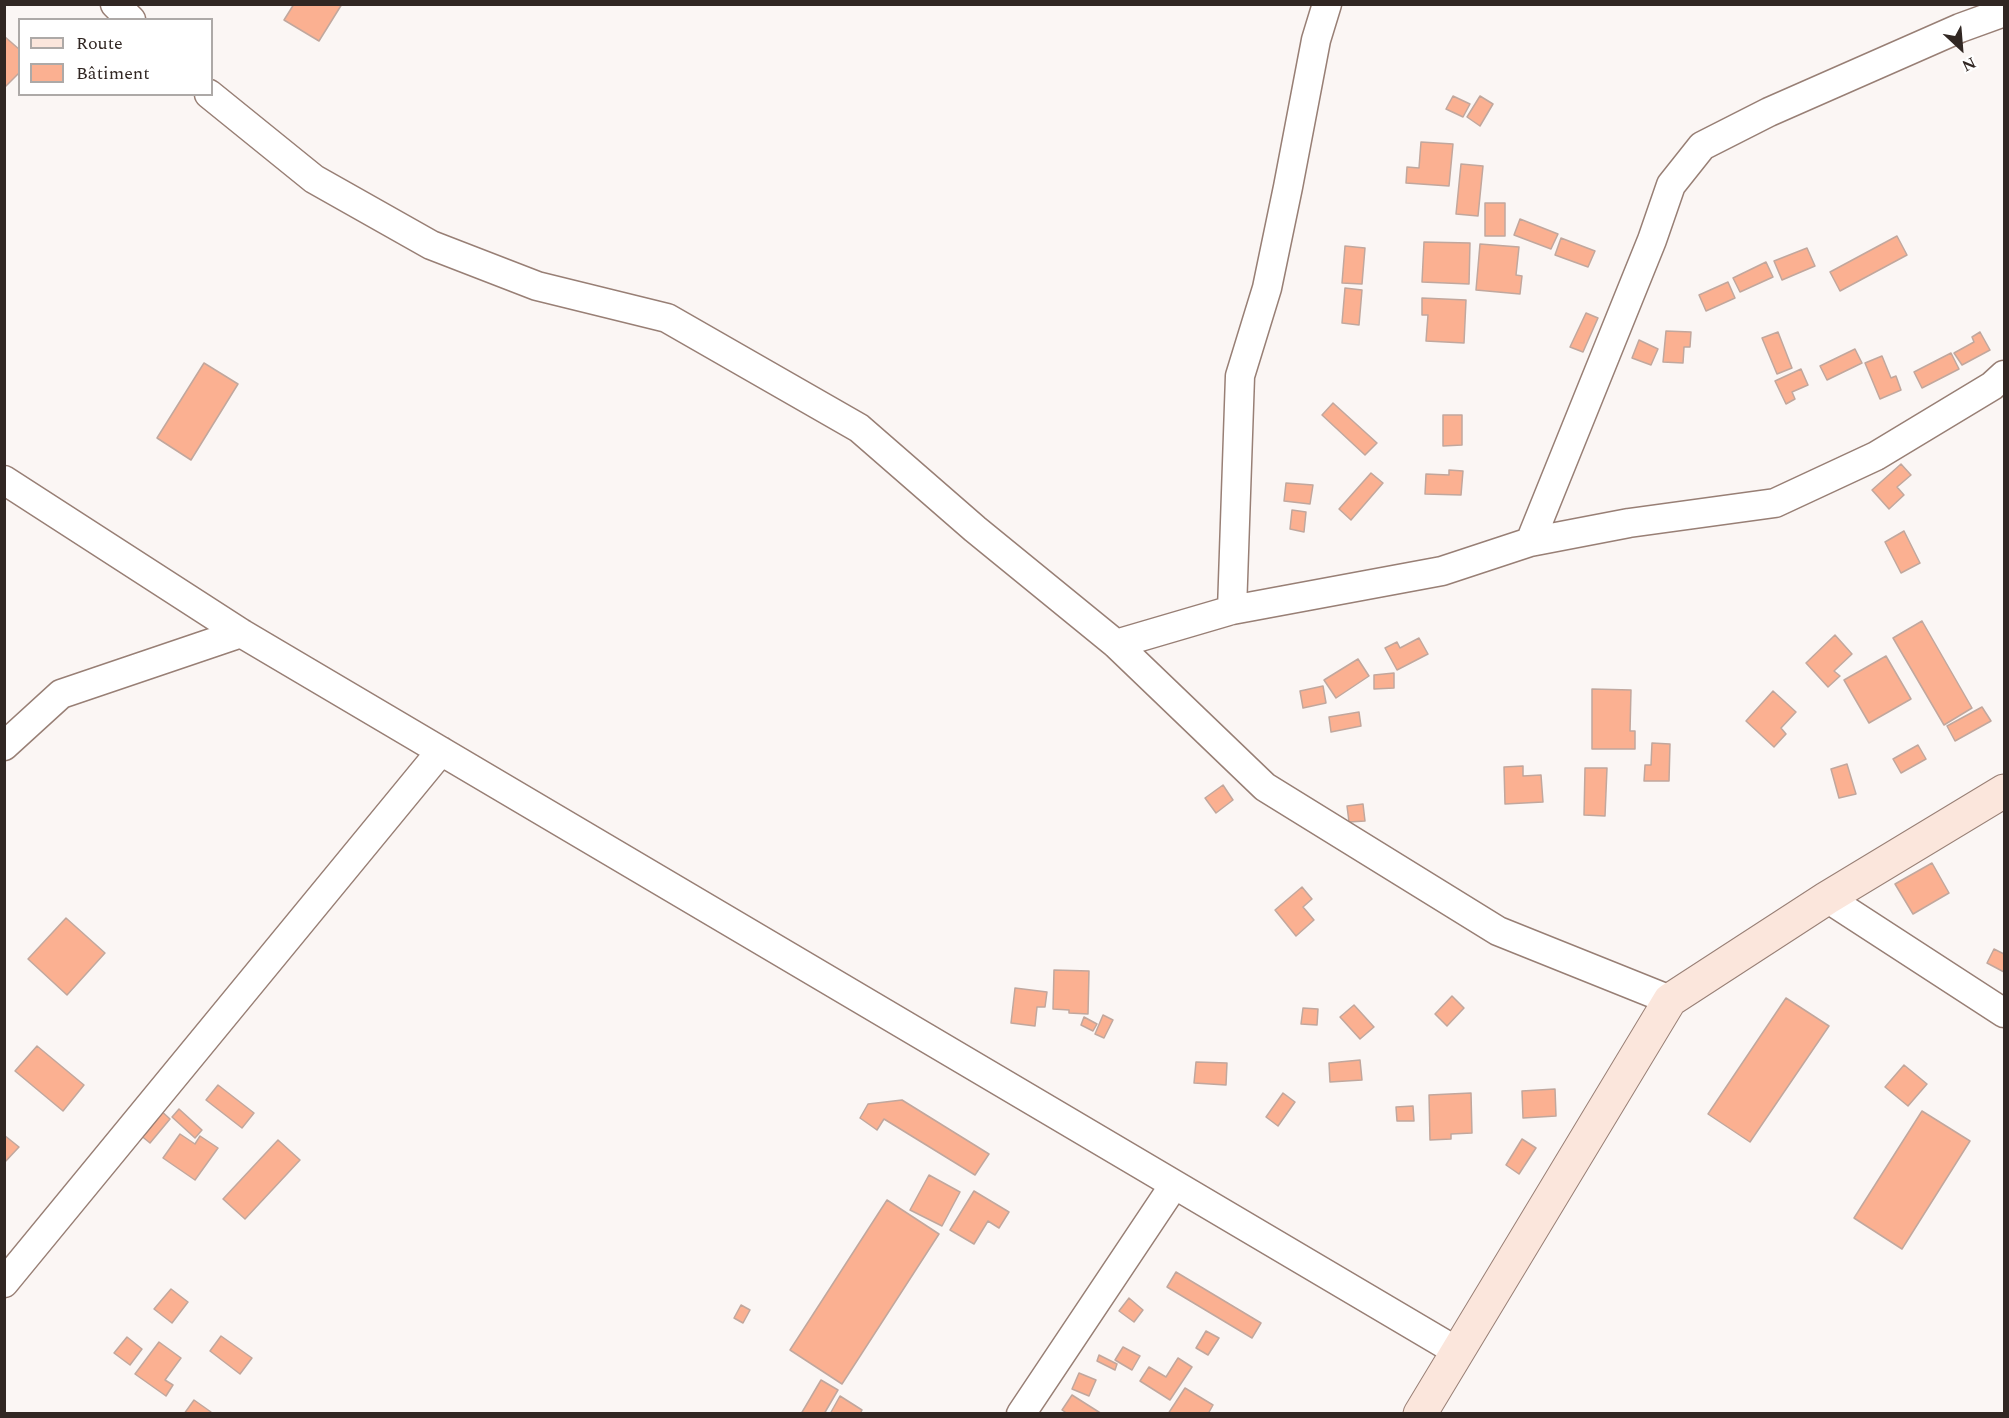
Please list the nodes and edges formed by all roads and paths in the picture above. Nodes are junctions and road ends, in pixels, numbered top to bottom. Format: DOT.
graph roads {
  1 [pos="115,4"];
  2 [pos="1327,4"];
  3 [pos="2004,12"];
  4 [pos="128,18"];
  5 [pos="211,96"];
  6 [pos="2004,375"];
  7 [pos="4,480"];
  8 [pos="1530,542"];
  9 [pos="1232,610"];
  10 [pos="241,633"];
  11 [pos="1116,644"];
  12 [pos="4,746"];
  13 [pos="441,752"];
  14 [pos="2004,791"];
  15 [pos="1827,898"];
  16 [pos="1670,1000"];
  17 [pos="2004,1013"];
  18 [pos="1174,1185"];
  19 [pos="4,1283"];
  20 [pos="1458,1352"];
  21 [pos="1021,1413"];
  22 [pos="1420,1413"];
  1 -- 4 [label="street"];
  2 -- 9 [label="street"];
  3 -- 8 [label="street"];
  5 -- 11 [label="street"];
  6 -- 8 [label="street"];
  7 -- 10 [label="street"];
  8 -- 9 [label="street"];
  9 -- 11 [label="street"];
  10 -- 12 [label="street"];
  10 -- 13 [label="street"];
  11 -- 16 [label="street"];
  13 -- 18 [label="street"];
  13 -- 19 [label="street"];
  14 -- 15 [label="street"];
  15 -- 16 [label="street"];
  15 -- 17 [label="street"];
  16 -- 20 [label="street"];
  18 -- 20 [label="street"];
  18 -- 21 [label="street"];
  20 -- 22 [label="street"];
}
